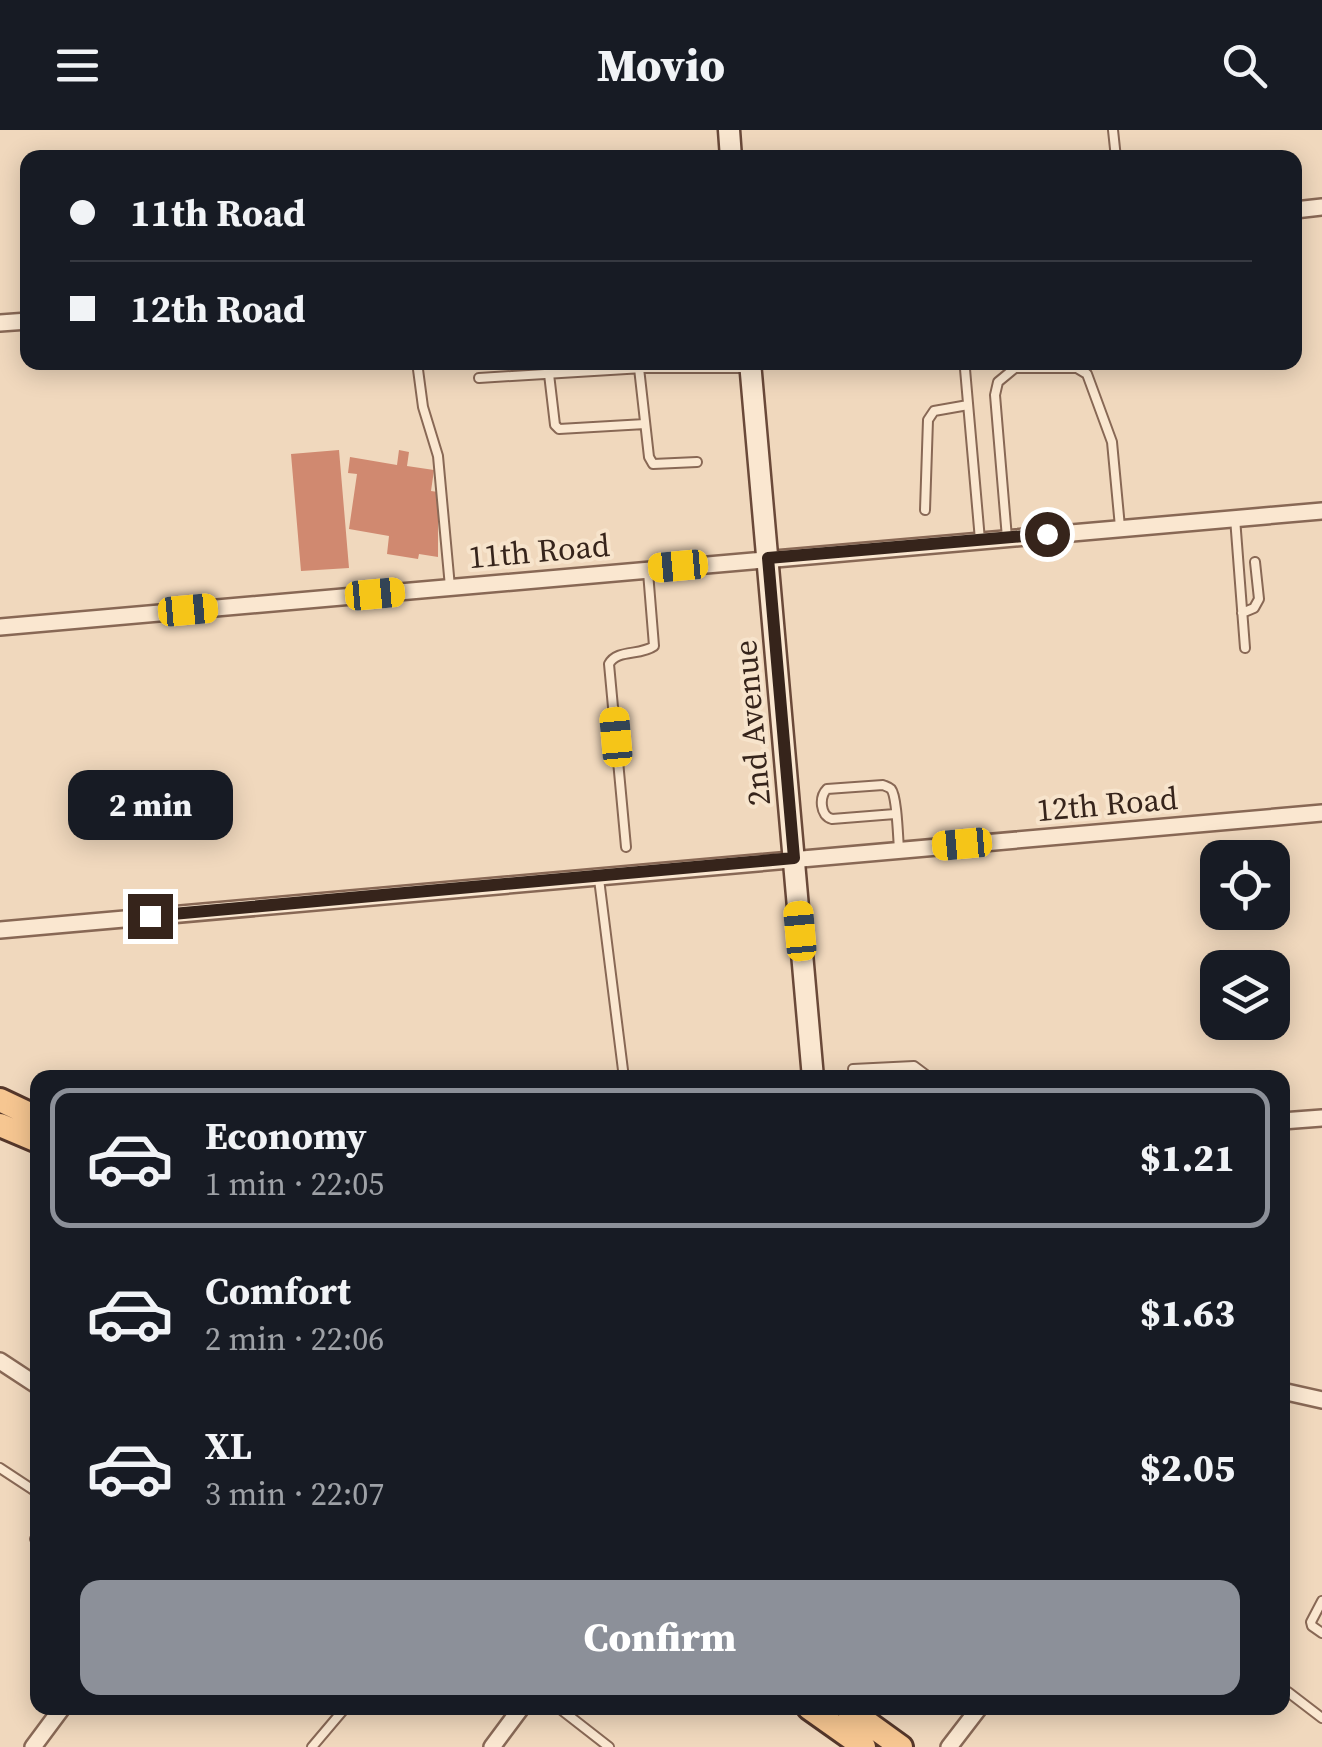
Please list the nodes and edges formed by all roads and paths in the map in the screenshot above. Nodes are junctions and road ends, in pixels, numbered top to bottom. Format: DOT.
graph roads {
  1 [pos="419,370"];
  2 [pos="609,370"];
  3 [pos="639,370"];
  4 [pos="750,370"];
  5 [pos="965,370"];
  6 [pos="1013,370"];
  7 [pos="1080,370"];
  8 [pos="548,374"];
  9 [pos="479,378"];
  10 [pos="968,405"];
  11 [pos="645,424"];
  12 [pos="697,462"];
  13 [pos="925,510"];
  14 [pos="1322,511"];
  15 [pos="1235,518"];
  16 [pos="1120,528"];
  17 [pos="1006,538"];
  18 [pos="980,540"];
  19 [pos="768,558"];
  20 [pos="1255,562"];
  21 [pos="648,569"];
  22 [pos="450,587"];
  23 [pos="1242,612"];
  24 [pos="0,627"];
  25 [pos="1245,648"];
  26 [pos="1322,813"];
  27 [pos="895,814"];
  28 [pos="626,847"];
  29 [pos="899,850"];
  30 [pos="794,858"];
  31 [pos="598,876"];
  32 [pos="0,930"];
  33 [pos="853,1069"];
  34 [pos="623,1070"];
  35 [pos="812,1070"];
  36 [pos="919,1070"];
  37 [pos="0,1100"];
  38 [pos="30,1114"];
  39 [pos="1322,1118"];
  40 [pos="1290,1121"];
  41 [pos="0,1125"];
  42 [pos="30,1138"];
  43 [pos="0,1361"];
  44 [pos="30,1381"];
  45 [pos="1290,1393"];
  46 [pos="1322,1400"];
  47 [pos="0,1468"];
  48 [pos="30,1488"];
  49 [pos="1322,1600"];
  50 [pos="1322,1634"];
  51 [pos="1290,1694"];
  52 [pos="57,1715"];
  53 [pos="339,1715"];
  54 [pos="516,1715"];
  55 [pos="568,1715"];
  56 [pos="819,1715"];
  57 [pos="857,1715"];
  58 [pos="974,1715"];
  59 [pos="1322,1718"];
  60 [pos="32,1747"];
  61 [pos="312,1747"];
  62 [pos="492,1747"];
  63 [pos="608,1747"];
  64 [pos="864,1747"];
  65 [pos="901,1747"];
  66 [pos="949,1747"];
  1 -- 22 [label="lane"];
  2 -- 8 [label="lane"];
  3 -- 11 [label="lane"];
  4 -- 19 [label="street, 2nd Avenue"];
  5 -- 10 [label="lane"];
  6 -- 17 [label="lane"];
  7 -- 16 [label="lane"];
  8 -- 9 [label="lane"];
  8 -- 11 [label="lane"];
  10 -- 13 [label="lane"];
  10 -- 18 [label="lane"];
  11 -- 12 [label="lane"];
  14 -- 15 [label="street, 11th Road"];
  15 -- 16 [label="street, 11th Road"];
  15 -- 23 [label="lane"];
  16 -- 17 [label="street, 11th Road"];
  17 -- 18 [label="street, 11th Road"];
  18 -- 19 [label="street, 11th Road"];
  19 -- 21 [label="street, 11th Road"];
  19 -- 30 [label="street, 2nd Avenue"];
  20 -- 23 [label="lane"];
  21 -- 22 [label="street, 11th Road"];
  21 -- 28 [label="lane"];
  22 -- 24 [label="street, 11th Road"];
  23 -- 25 [label="lane"];
  26 -- 29 [label="street, 12th Road"];
  27 -- 27 [label="lane"];
  27 -- 29 [label="lane"];
  29 -- 30 [label="street, 12th Road"];
  30 -- 31 [label="street, 12th Road"];
  30 -- 35 [label="street, 2nd Avenue"];
  31 -- 32 [label="street, 12th Road"];
  31 -- 34 [label="lane"];
  33 -- 36 [label="lane"];
  37 -- 38 [label="main road"];
  39 -- 40 [label="street"];
  41 -- 42 [label="main road"];
  43 -- 44 [label="street"];
  45 -- 46 [label="street"];
  47 -- 48 [label="lane"];
  49 -- 50 [label="lane"];
  51 -- 59 [label="lane"];
  52 -- 60 [label="street"];
  53 -- 61 [label="lane"];
  54 -- 62 [label="street"];
  55 -- 63 [label="lane"];
  56 -- 64 [label="main road"];
  57 -- 65 [label="main road"];
  58 -- 66 [label="street"];
}
